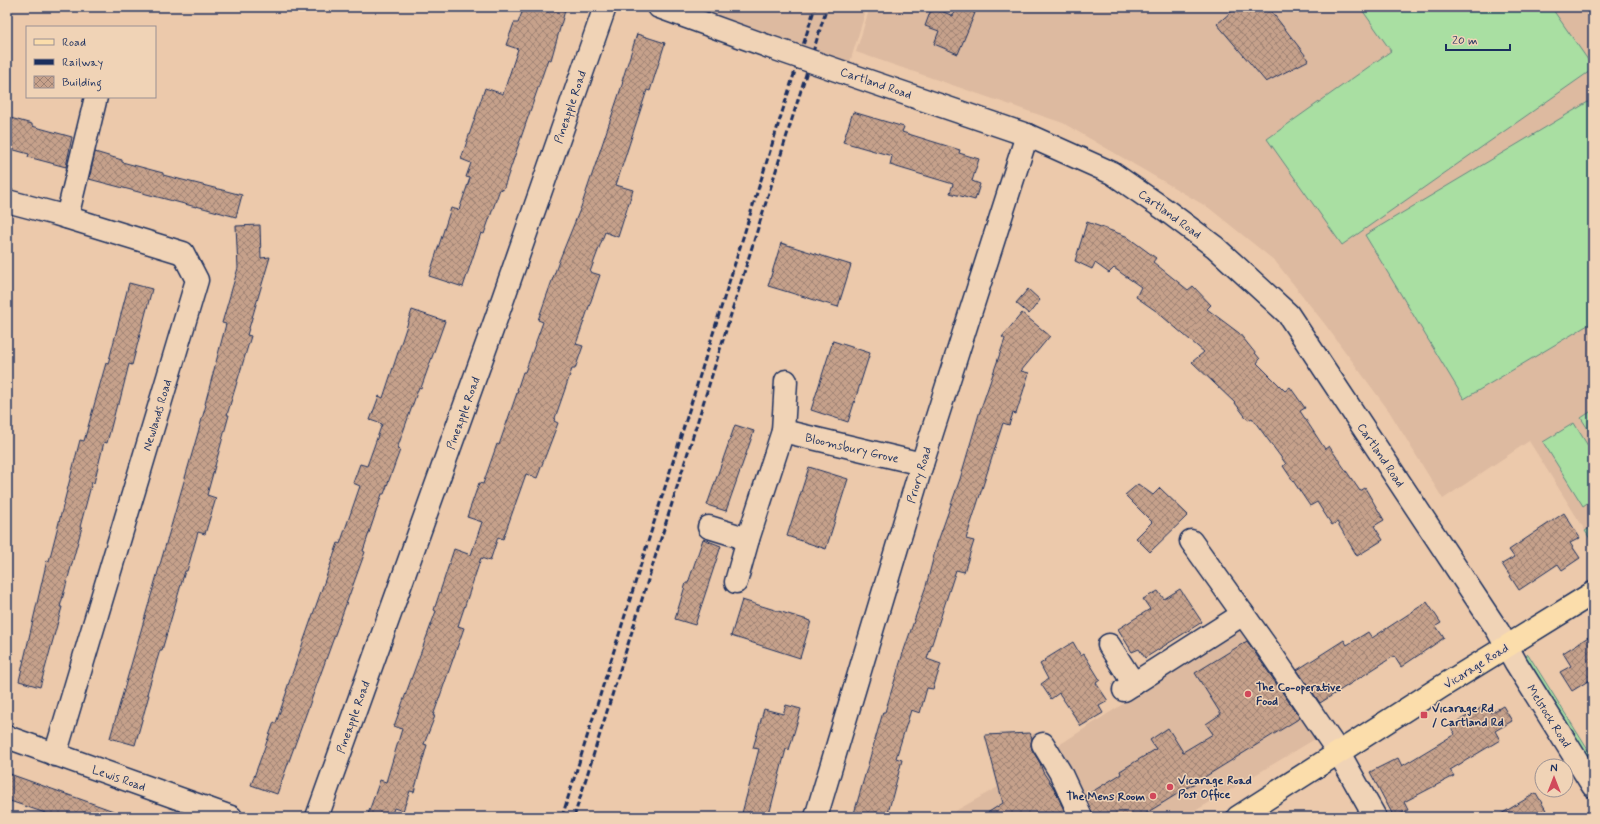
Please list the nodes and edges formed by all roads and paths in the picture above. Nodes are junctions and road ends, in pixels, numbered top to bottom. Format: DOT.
graph roads {
  1 [pos="605,7"];
  2 [pos="660,7"];
  3 [pos="96,98"];
  4 [pos="1027,134"];
  5 [pos="7,201"];
  6 [pos="67,217"];
  7 [pos="786,381"];
  8 [pos="783,431"];
  9 [pos="922,464"];
  10 [pos="709,527"];
  11 [pos="748,539"];
  12 [pos="1192,541"];
  13 [pos="736,582"];
  14 [pos="1593,593"];
  15 [pos="1243,614"];
  16 [pos="1109,646"];
  17 [pos="1507,646"];
  18 [pos="7,738"];
  19 [pos="1043,744"];
  20 [pos="1339,753"];
  21 [pos="55,755"];
  22 [pos="1593,786"];
  23 [pos="231,817"];
  24 [pos="317,817"];
  25 [pos="816,817"];
  26 [pos="1081,817"];
  27 [pos="1238,817"];
  28 [pos="1375,817"];
  1 -- 24 [label="street, Pineapple Road"];
  2 -- 4 [label="street, Cartland Road, bridge"];
  3 -- 6 [label="street"];
  4 -- 9 [label="street, Priory Road"];
  4 -- 17 [label="street, Cartland Road"];
  5 -- 6 [label="street, Newlands Road"];
  6 -- 21 [label="street, Newlands Road"];
  7 -- 8 [label="street"];
  8 -- 9 [label="street, Bloomsbury Grove"];
  8 -- 11 [label="street"];
  9 -- 25 [label="street, Priory Road"];
  10 -- 11 [label="street"];
  11 -- 13 [label="street"];
  12 -- 15 [label="street"];
  14 -- 17 [label="main road, Vicarage Road"];
  15 -- 16 [label="street"];
  15 -- 20 [label="street"];
  17 -- 20 [label="main road, Vicarage Road"];
  17 -- 22 [label="street, Melstock Road"];
  18 -- 21 [label="street, Lewis Road"];
  19 -- 26 [label="street"];
  20 -- 27 [label="main road, Vicarage Road"];
  20 -- 28 [label="street"];
  21 -- 23 [label="street, Lewis Road"];
}
